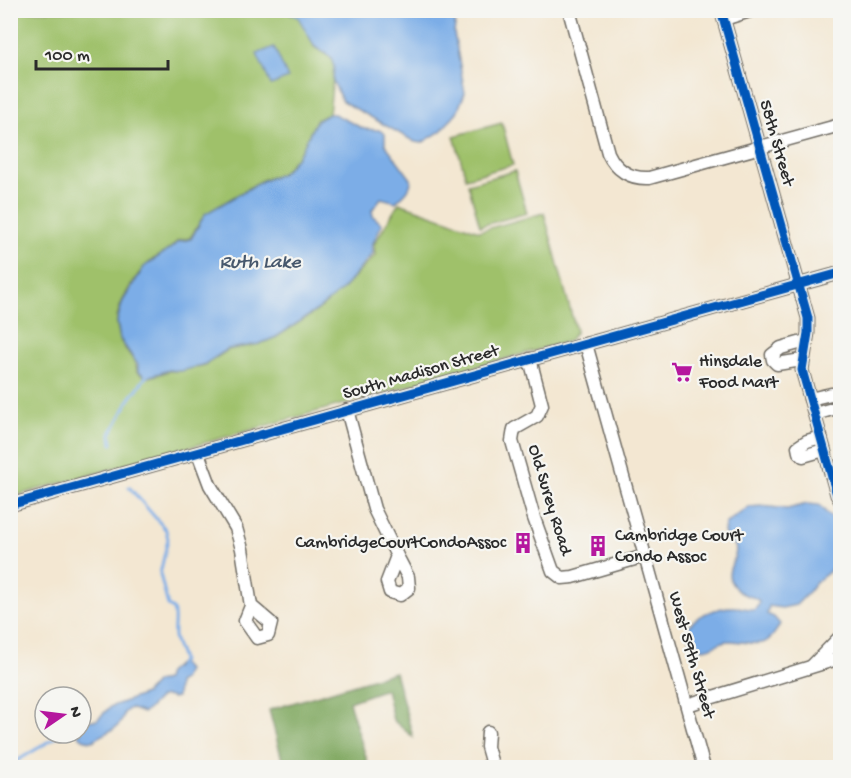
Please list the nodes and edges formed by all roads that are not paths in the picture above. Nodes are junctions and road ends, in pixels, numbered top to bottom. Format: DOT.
graph roads {
  1 [pos="569,10"];
  2 [pos="753,10"];
  3 [pos="722,15"];
  4 [pos="840,125"];
  5 [pos="760,148"];
  6 [pos="840,273"];
  7 [pos="798,285"];
  8 [pos="806,341"];
  9 [pos="586,344"];
  10 [pos="530,359"];
  11 [pos="802,360"];
  12 [pos="810,399"];
  13 [pos="347,410"];
  14 [pos="815,414"];
  15 [pos="821,437"];
  16 [pos="824,450"];
  17 [pos="198,453"];
  18 [pos="837,483"];
  19 [pos="840,500"];
  20 [pos="10,506"];
  21 [pos="397,556"];
  22 [pos="645,556"];
  23 [pos="250,606"];
  24 [pos="840,637"];
  25 [pos="840,658"];
  26 [pos="811,667"];
  27 [pos="687,705"];
  28 [pos="488,732"];
  29 [pos="493,768"];
  30 [pos="704,768"];
  1 -- 5 [label="street"];
  2 -- 3 [label="street"];
  3 -- 5 [label="street, 58th Street"];
  4 -- 5 [label="street"];
  5 -- 7 [label="street, 58th Street"];
  6 -- 7 [label="street, South Madison Street"];
  7 -- 8 [label="street, 58th Street"];
  7 -- 9 [label="street, South Madison Street"];
  8 -- 11 [label="street, 58th Street"];
  8 -- 11 [label="street"];
  9 -- 10 [label="street, South Madison Street"];
  9 -- 22 [label="street, West 59th Street"];
  10 -- 13 [label="street, South Madison Street"];
  10 -- 22 [label="street, Old Surey Road"];
  11 -- 12 [label="street"];
  12 -- 14 [label="street"];
  12 -- 14 [label="street"];
  13 -- 17 [label="street, South Madison Street"];
  13 -- 21 [label="street"];
  14 -- 15 [label="street"];
  15 -- 16 [label="street"];
  15 -- 16 [label="street"];
  16 -- 18 [label="street"];
  17 -- 20 [label="street, South Madison Street"];
  17 -- 23 [label="street"];
  18 -- 19 [label="street"];
  22 -- 27 [label="street, West 59th Street"];
  24 -- 26 [label="street"];
  25 -- 26 [label="street"];
  26 -- 27 [label="street"];
  27 -- 30 [label="street, West 59th Street"];
  28 -- 29 [label="street"];
}
